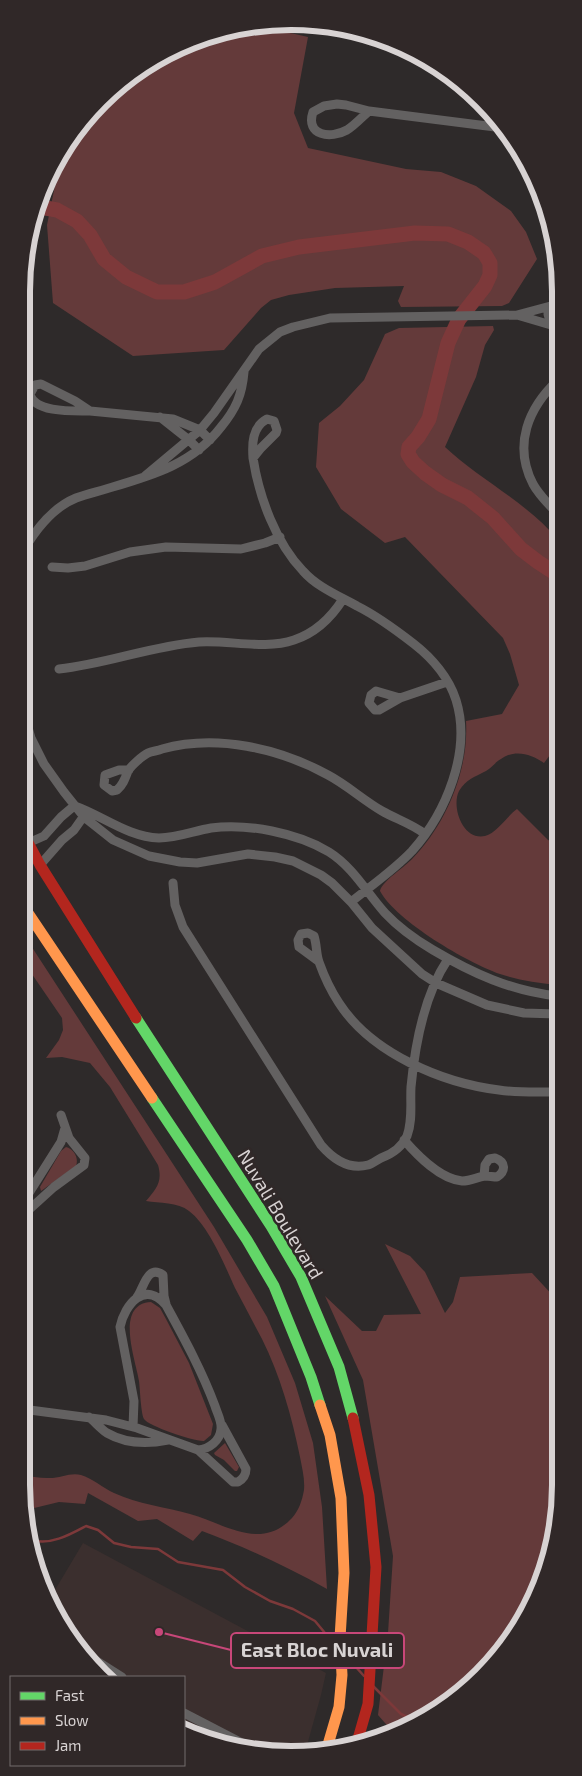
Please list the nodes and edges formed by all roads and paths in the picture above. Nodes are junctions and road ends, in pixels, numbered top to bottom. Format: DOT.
graph roads {
  1 [pos="369,112"];
  2 [pos="494,127"];
  3 [pos="552,306"];
  4 [pos="552,307"];
  5 [pos="517,315"];
  6 [pos="552,323"];
  7 [pos="552,327"];
  8 [pos="244,371"];
  9 [pos="552,385"];
  10 [pos="90,411"];
  11 [pos="160,417"];
  12 [pos="200,430"];
  13 [pos="189,440"];
  14 [pos="210,440"];
  15 [pos="199,450"];
  16 [pos="253,458"];
  17 [pos="145,476"];
  18 [pos="552,507"];
  19 [pos="280,537"];
  20 [pos="30,541"];
  21 [pos="52,567"];
  22 [pos="342,599"];
  23 [pos="59,669"];
  24 [pos="447,682"];
  25 [pos="400,698"];
  26 [pos="30,735"];
  27 [pos="129,770"];
  28 [pos="74,806"];
  29 [pos="86,814"];
  30 [pos="426,834"];
  31 [pos="30,838"];
  32 [pos="30,846"];
  33 [pos="40,865"];
  34 [pos="173,883"];
  35 [pos="367,890"];
  36 [pos="351,902"];
  37 [pos="30,915"];
  38 [pos="448,959"];
  39 [pos="318,961"];
  40 [pos="436,983"];
  41 [pos="552,995"];
  42 [pos="552,1014"];
  43 [pos="413,1064"];
  44 [pos="552,1092"];
  45 [pos="61,1115"];
  46 [pos="65,1128"];
  47 [pos="404,1140"];
  48 [pos="484,1176"];
  49 [pos="32,1190"];
  50 [pos="30,1193"];
  51 [pos="42,1198"];
  52 [pos="30,1209"];
  53 [pos="137,1297"];
  54 [pos="166,1305"];
  55 [pos="30,1410"];
  56 [pos="89,1417"];
  57 [pos="220,1422"];
  58 [pos="133,1427"];
  59 [pos="170,1440"];
  60 [pos="198,1450"];
  61 [pos="100,1663"];
  62 [pos="120,1676"];
  63 [pos="185,1714"];
  64 [pos="359,1737"];
  65 [pos="237,1740"];
  66 [pos="328,1743"];
  1 -- 1 [label="street"];
  1 -- 2 [label="street"];
  3 -- 5 [label="street"];
  4 -- 6 [label="street"];
  5 -- 7 [label="street"];
  5 -- 8 [label="street"];
  8 -- 12 [label="street"];
  8 -- 14 [label="street"];
  9 -- 18 [label="street"];
  10 -- 10 [label="street"];
  10 -- 11 [label="street"];
  11 -- 12 [label="street"];
  11 -- 13 [label="street"];
  12 -- 13 [label="street"];
  12 -- 14 [label="street"];
  13 -- 15 [label="street"];
  13 -- 17 [label="street"];
  14 -- 15 [label="street"];
  15 -- 17 [label="street"];
  16 -- 19 [label="street"];
  17 -- 20 [label="street"];
  19 -- 21 [label="street"];
  19 -- 22 [label="street"];
  22 -- 23 [label="street"];
  22 -- 24 [label="street"];
  24 -- 25 [label="street"];
  24 -- 30 [label="street"];
  26 -- 28 [label="street"];
  27 -- 30 [label="street"];
  28 -- 29 [label="street"];
  28 -- 31 [label="street"];
  29 -- 33 [label="street"];
  29 -- 35 [label="street"];
  29 -- 36 [label="street"];
  30 -- 35 [label="street"];
  32 -- 33 [label="main road, Nuvali Boulevard"];
  33 -- 64 [label="main road, Nuvali Boulevard"];
  34 -- 47 [label="street"];
  35 -- 36 [label="street"];
  35 -- 38 [label="street"];
  36 -- 40 [label="street"];
  37 -- 66 [label="main road"];
  38 -- 40 [label="street"];
  38 -- 41 [label="street"];
  39 -- 43 [label="street"];
  40 -- 42 [label="street"];
  40 -- 43 [label="street"];
  43 -- 44 [label="street"];
  43 -- 47 [label="street"];
  45 -- 46 [label="street"];
  46 -- 49 [label="street"];
  46 -- 51 [label="street"];
  47 -- 48 [label="street"];
  49 -- 50 [label="street"];
  49 -- 51 [label="street"];
  51 -- 52 [label="street"];
  53 -- 54 [label="street"];
  53 -- 54 [label="street"];
  53 -- 58 [label="street"];
  54 -- 57 [label="street"];
  55 -- 56 [label="street"];
  56 -- 58 [label="street"];
  56 -- 59 [label="street"];
  57 -- 60 [label="street"];
  57 -- 60 [label="street"];
  58 -- 59 [label="street"];
  59 -- 60 [label="street"];
  61 -- 62 [label="street"];
  63 -- 65 [label="street"];
}
